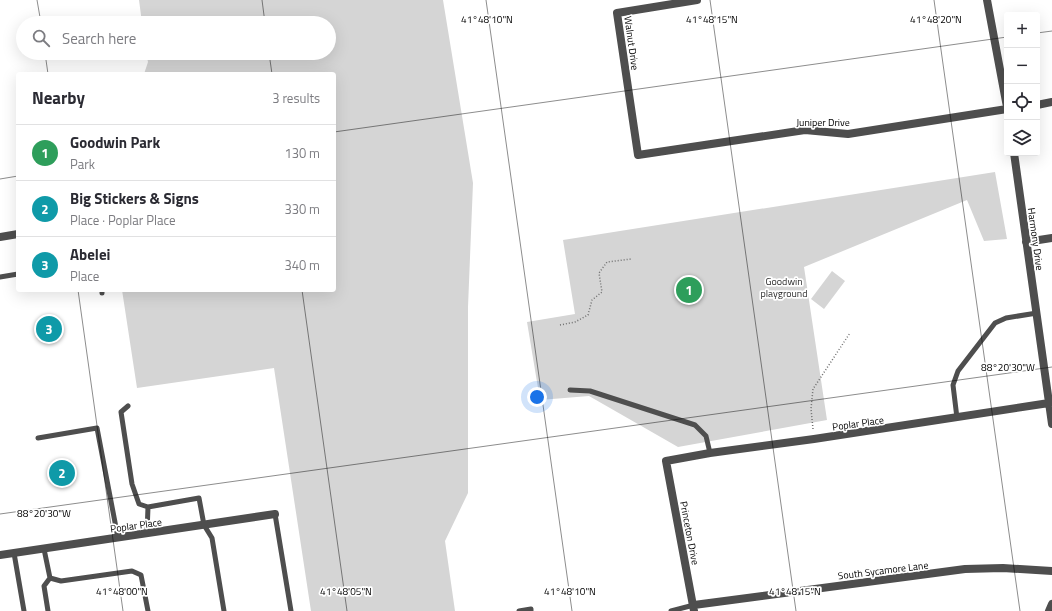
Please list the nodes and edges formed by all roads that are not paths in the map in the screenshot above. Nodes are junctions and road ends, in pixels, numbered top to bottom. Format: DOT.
graph roads {
  1 [pos="697,0"];
  2 [pos="987,0"];
  3 [pos="1004,92"];
  4 [pos="1052,102"];
  5 [pos="1040,104"];
  6 [pos="1004,108"];
  7 [pos="638,155"];
  8 [pos="1014,156"];
  9 [pos="16,234"];
  10 [pos="0,237"];
  11 [pos="1052,238"];
  12 [pos="1026,242"];
  13 [pos="16,274"];
  14 [pos="0,277"];
  15 [pos="1036,313"];
  16 [pos="570,390"];
  17 [pos="1049,403"];
  18 [pos="128,406"];
  19 [pos="957,418"];
  20 [pos="1052,424"];
  21 [pos="38,438"];
  22 [pos="710,453"];
  23 [pos="669,460"];
  24 [pos="148,507"];
  25 [pos="275,514"];
  26 [pos="204,525"];
  27 [pos="147,533"];
  28 [pos="118,538"];
  29 [pos="44,549"];
  30 [pos="14,553"];
  31 [pos="0,555"];
  32 [pos="1052,570"];
  33 [pos="50,578"];
  34 [pos="1052,604"];
  35 [pos="694,608"];
  36 [pos="24,611"];
  37 [pos="48,611"];
  38 [pos="148,611"];
  39 [pos="224,611"];
  40 [pos="291,611"];
  41 [pos="519,611"];
  42 [pos="531,611"];
  43 [pos="670,611"];
  44 [pos="1049,611"];
  1 -- 7 [label="street, Walnut Drive"];
  2 -- 3 [label="street"];
  4 -- 5 [label="street"];
  6 -- 7 [label="street, Juniper Drive"];
  8 -- 12 [label="street, Harmony Drive"];
  9 -- 10 [label="street"];
  11 -- 12 [label="street"];
  12 -- 15 [label="street, Harmony Drive"];
  13 -- 14 [label="lane"];
  15 -- 17 [label="street, Harmony Drive"];
  15 -- 19 [label="lane"];
  16 -- 22 [label="lane"];
  17 -- 19 [label="street, Poplar Place"];
  17 -- 20 [label="street, Harmony Drive"];
  18 -- 24 [label="lane"];
  19 -- 22 [label="street, Poplar Place"];
  21 -- 28 [label="lane"];
  22 -- 23 [label="street, Poplar Place"];
  23 -- 35 [label="street, Princeton Drive"];
  24 -- 26 [label="lane"];
  24 -- 27 [label="lane"];
  25 -- 26 [label="street, Poplar Place"];
  25 -- 40 [label="lane"];
  26 -- 27 [label="street, Poplar Place"];
  26 -- 39 [label="lane"];
  27 -- 28 [label="street, Poplar Place"];
  28 -- 29 [label="street, Poplar Place"];
  29 -- 30 [label="street, Poplar Place"];
  29 -- 33 [label="lane"];
  30 -- 31 [label="street, Poplar Place"];
  30 -- 36 [label="lane"];
  32 -- 35 [label="street, South Sycamore Lane"];
  33 -- 37 [label="lane"];
  33 -- 38 [label="lane"];
  34 -- 44 [label="street"];
  35 -- 43 [label="lane"];
  41 -- 42 [label="lane"];
}
